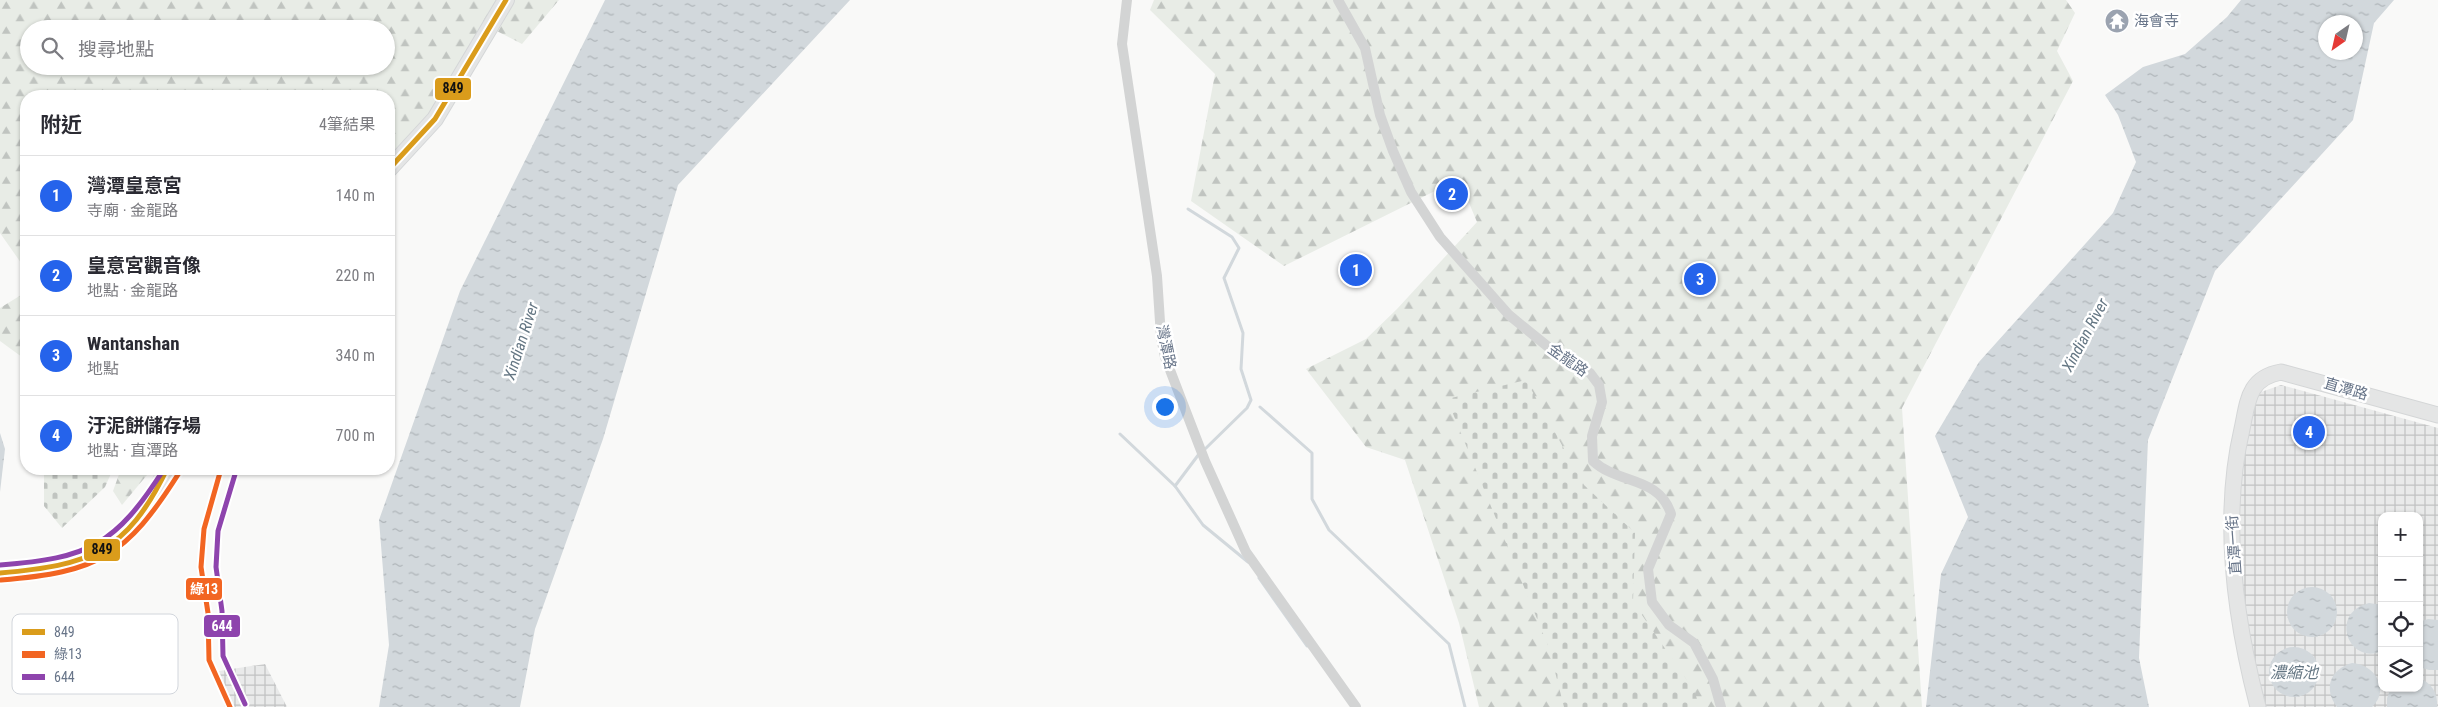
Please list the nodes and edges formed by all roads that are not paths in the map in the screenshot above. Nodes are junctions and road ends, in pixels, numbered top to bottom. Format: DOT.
graph roads {
  1 [pos="506,0"];
  2 [pos="1126,0"];
  3 [pos="1338,0"];
  4 [pos="395,162"];
  5 [pos="2256,383"];
  6 [pos="2438,415"];
  7 [pos="164,475"];
  8 [pos="0,573"];
  9 [pos="1356,707"];
  10 [pos="1721,707"];
  11 [pos="2258,707"];
  1 -- 4 [label="main road"];
  2 -- 9 [label="street, 灣潭路"];
  3 -- 10 [label="street, 金龍路"];
  5 -- 6 [label="street, 直潭路"];
  5 -- 11 [label="street, 直潭一街"];
  7 -- 8 [label="main road"];
}
